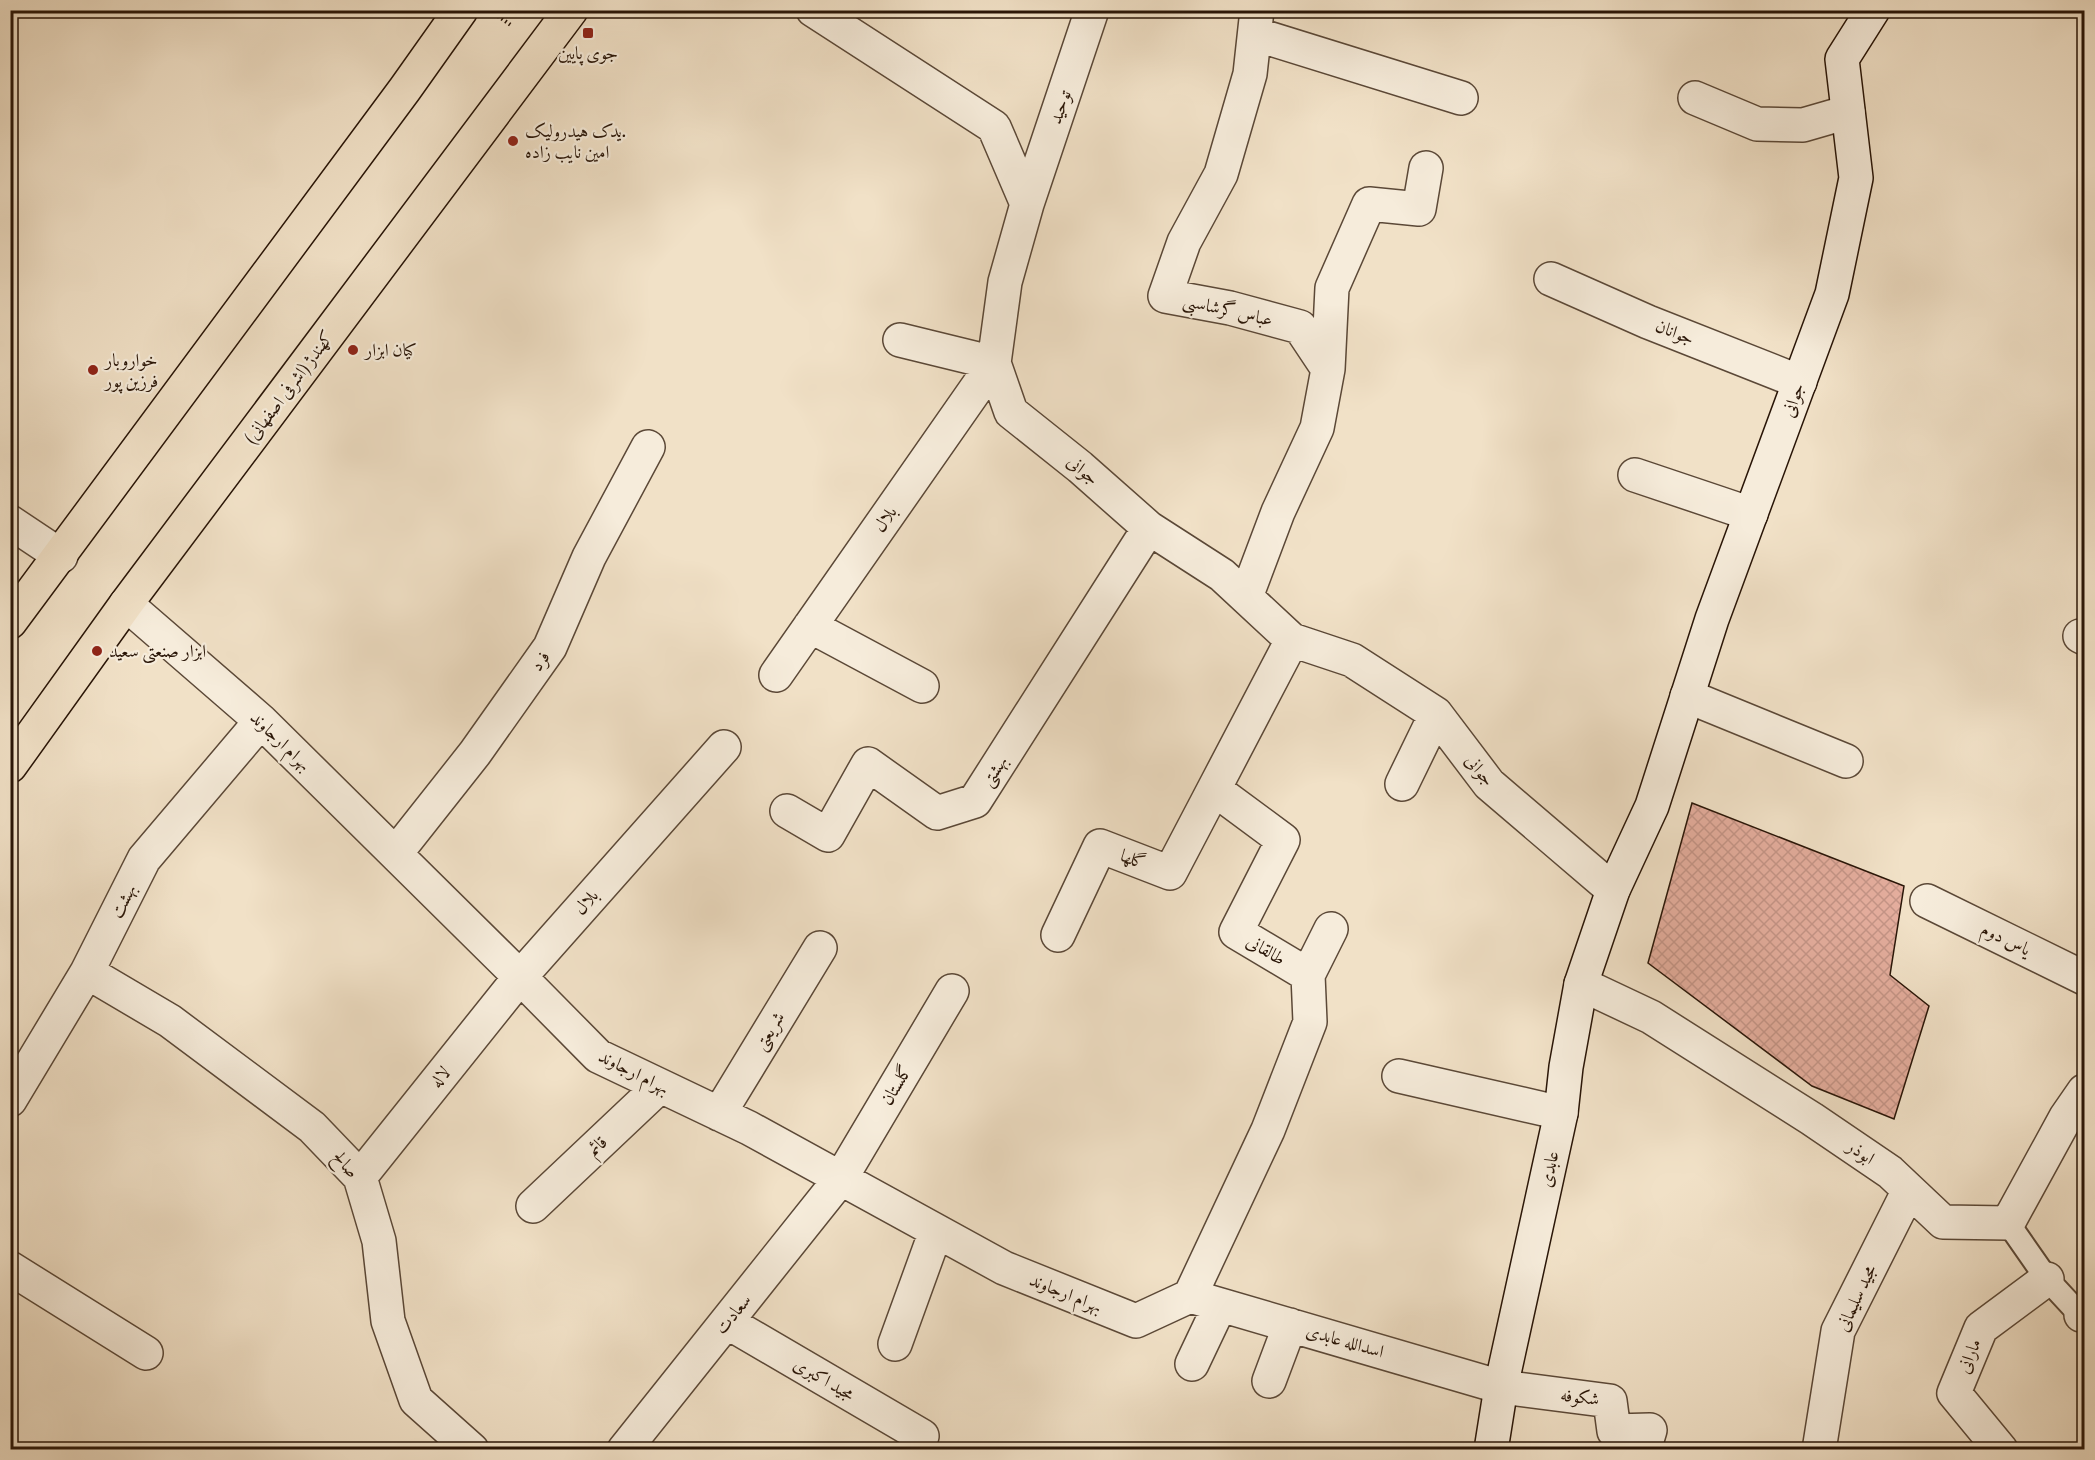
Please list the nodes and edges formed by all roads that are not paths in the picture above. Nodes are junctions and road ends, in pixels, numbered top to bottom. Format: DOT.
graph roads {
  1 [pos="461,10"];
  2 [pos="570,10"];
  3 [pos="813,10"];
  4 [pos="1092,10"];
  5 [pos="1873,10"];
  6 [pos="1256,22"];
  7 [pos="1461,98"];
  8 [pos="1695,98"];
  9 [pos="1848,112"];
  10 [pos="1426,168"];
  11 [pos="1027,204"];
  12 [pos="1551,279"];
  13 [pos="900,340"];
  14 [pos="994,363"];
  15 [pos="1328,369"];
  16 [pos="1800,382"];
  17 [pos="648,447"];
  18 [pos="1635,475"];
  19 [pos="1751,514"];
  20 [pos="10,522"];
  21 [pos="1149,528"];
  22 [pos="61,556"];
  23 [pos="1246,597"];
  24 [pos="126,604"];
  25 [pos="10,622"];
  26 [pos="810,626"];
  27 [pos="1292,640"];
  28 [pos="776,675"];
  29 [pos="922,686"];
  30 [pos="1687,696"];
  31 [pos="1436,714"];
  32 [pos="261,721"];
  33 [pos="724,747"];
  34 [pos="1846,761"];
  35 [pos="10,766"];
  36 [pos="1402,784"];
  37 [pos="1214,789"];
  38 [pos="787,811"];
  39 [pos="396,853"];
  40 [pos="1612,890"];
  41 [pos="1927,901"];
  42 [pos="1331,929"];
  43 [pos="1058,935"];
  44 [pos="820,948"];
  45 [pos="87,972"];
  46 [pos="1308,975"];
  47 [pos="520,977"];
  48 [pos="2085,978"];
  49 [pos="1581,984"];
  50 [pos="952,991"];
  51 [pos="1399,1076"];
  52 [pos="660,1086"];
  53 [pos="2085,1090"];
  54 [pos="10,1101"];
  55 [pos="1561,1113"];
  56 [pos="719,1114"];
  57 [pos="360,1177"];
  58 [pos="841,1178"];
  59 [pos="1909,1190"];
  60 [pos="533,1206"];
  61 [pos="2008,1223"];
  62 [pos="936,1231"];
  63 [pos="10,1268"];
  64 [pos="2047,1279"];
  65 [pos="1205,1300"];
  66 [pos="2083,1315"];
  67 [pos="727,1322"];
  68 [pos="1290,1325"];
  69 [pos="895,1344"];
  70 [pos="146,1353"];
  71 [pos="1192,1364"];
  72 [pos="1269,1381"];
  73 [pos="1501,1387"];
  74 [pos="922,1436"];
  75 [pos="472,1449"];
  76 [pos="624,1449"];
  77 [pos="1491,1449"];
  78 [pos="1644,1449"];
  79 [pos="1819,1449"];
  80 [pos="2001,1449"];
  1 -- 22 [label="main road"];
  2 -- 24 [label="main road, کهندژ (اشرفی اصفهانی)"];
  3 -- 11 [label="street"];
  4 -- 11 [label="street, توحید"];
  5 -- 9 [label="street, جوانی"];
  6 -- 7 [label="street"];
  6 -- 15 [label="street, عباس گرشاسبی"];
  8 -- 9 [label="street"];
  9 -- 16 [label="street, جوانی"];
  10 -- 15 [label="street"];
  11 -- 14 [label="street, جوانی"];
  12 -- 16 [label="street, جوانان"];
  13 -- 14 [label="street"];
  14 -- 21 [label="street, جوانی"];
  14 -- 26 [label="street, بلال"];
  15 -- 23 [label="street"];
  16 -- 19 [label="street, جوانی"];
  17 -- 39 [label="street, فرد"];
  18 -- 19 [label="street"];
  19 -- 30 [label="street, جوانی"];
  20 -- 22 [label="street"];
  21 -- 23 [label="street, جوانی"];
  21 -- 38 [label="street, بهشتی"];
  22 -- 25 [label="main road"];
  23 -- 27 [label="street, جوانی"];
  24 -- 32 [label="street, بهرام ارجاوند"];
  24 -- 35 [label="main road, کهندژ (اشرفی اصفهانی)"];
  26 -- 28 [label="street, بلال"];
  26 -- 29 [label="street"];
  27 -- 31 [label="street, جوانی"];
  27 -- 37 [label="street"];
  30 -- 34 [label="street"];
  30 -- 40 [label="street, جوانی"];
  31 -- 36 [label="street"];
  31 -- 40 [label="street, جوانی"];
  32 -- 39 [label="street, بهرام ارجاوند"];
  32 -- 45 [label="street, بهشت"];
  33 -- 47 [label="street, بلال"];
  37 -- 43 [label="street, گلها"];
  37 -- 46 [label="street, طالقانی"];
  39 -- 47 [label="street, بهرام ارجاوند"];
  40 -- 49 [label="street, عابدی"];
  41 -- 48 [label="street, یاس دوم"];
  42 -- 46 [label="street"];
  44 -- 56 [label="street, شریعتی"];
  45 -- 54 [label="street, بهشت"];
  45 -- 57 [label="street, صالح"];
  46 -- 65 [label="street"];
  47 -- 52 [label="street, بهرام ارجاوند"];
  47 -- 57 [label="street, لاله"];
  49 -- 55 [label="street, عابدی"];
  49 -- 59 [label="street, ابوذر"];
  50 -- 58 [label="street, گلستان"];
  51 -- 55 [label="street"];
  52 -- 56 [label="street, بهرام ارجاوند"];
  52 -- 60 [label="street, قائم"];
  53 -- 61 [label="street"];
  55 -- 73 [label="street, عابدی"];
  56 -- 58 [label="street, بهرام ارجاوند"];
  57 -- 75 [label="street, صالح"];
  58 -- 62 [label="street, بهرام ارجاوند"];
  58 -- 67 [label="street, سعادت"];
  59 -- 61 [label="street, ابوذر"];
  59 -- 79 [label="street, مجید سلیمانی"];
  61 -- 64 [label="lane"];
  62 -- 65 [label="street, بهرام ارجاوند"];
  62 -- 69 [label="street"];
  63 -- 70 [label="street"];
  64 -- 66 [label="lane"];
  64 -- 80 [label="street, مارانی"];
  65 -- 68 [label="street, اسدالله عابدی"];
  65 -- 71 [label="street"];
  67 -- 74 [label="street, مجید اکبری"];
  67 -- 76 [label="street, سعادت"];
  68 -- 72 [label="street"];
  68 -- 73 [label="street, اسدالله عابدی"];
  73 -- 77 [label="street, عابدی"];
  73 -- 78 [label="street, شکوفه"];
}
